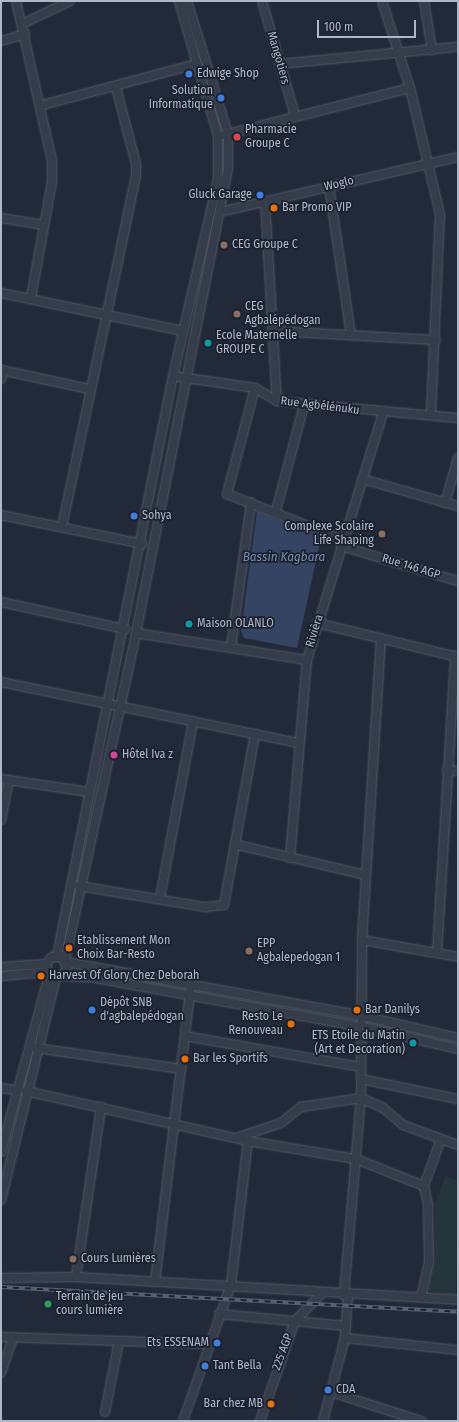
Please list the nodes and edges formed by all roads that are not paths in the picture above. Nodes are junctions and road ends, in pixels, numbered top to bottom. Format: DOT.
graph roads {
  1 [pos="16,1"];
  2 [pos="70,1"];
  3 [pos="179,1"];
  4 [pos="187,1"];
  5 [pos="262,1"];
  6 [pos="382,1"];
  7 [pos="424,1"];
  8 [pos="22,24"];
  9 [pos="24,34"];
  10 [pos="1,41"];
  11 [pos="458,47"];
  12 [pos="432,50"];
  13 [pos="396,54"];
  14 [pos="196,64"];
  15 [pos="280,64"];
  16 [pos="116,87"];
  17 [pos="410,88"];
  18 [pos="42,106"];
  19 [pos="295,115"];
  20 [pos="228,134"];
  21 [pos="218,136"];
  22 [pos="458,157"];
  23 [pos="430,163"];
  24 [pos="329,186"];
  25 [pos="265,201"];
  26 [pos="220,212"];
  27 [pos="1,218"];
  28 [pos="44,225"];
  29 [pos="1,294"];
  30 [pos="31,298"];
  31 [pos="108,314"];
  32 [pos="183,331"];
  33 [pos="274,331"];
  34 [pos="350,335"];
  35 [pos="436,340"];
  36 [pos="2,373"];
  37 [pos="173,376"];
  38 [pos="186,377"];
  39 [pos="255,388"];
  40 [pos="89,389"];
  41 [pos="277,401"];
  42 [pos="304,405"];
  43 [pos="383,413"];
  44 [pos="431,415"];
  45 [pos="458,418"];
  46 [pos="458,458"];
  47 [pos="362,479"];
  48 [pos="251,502"];
  49 [pos="445,503"];
  50 [pos="458,506"];
  51 [pos="276,511"];
  52 [pos="1,515"];
  53 [pos="62,527"];
  54 [pos="342,543"];
  55 [pos="142,544"];
  56 [pos="458,581"];
  57 [pos="1,602"];
  58 [pos="318,623"];
  59 [pos="125,629"];
  60 [pos="136,633"];
  61 [pos="381,639"];
  62 [pos="231,647"];
  63 [pos="456,656"];
  64 [pos="307,660"];
  65 [pos="1,682"];
  66 [pos="109,702"];
  67 [pos="120,704"];
  68 [pos="193,720"];
  69 [pos="255,734"];
  70 [pos="299,743"];
  71 [pos="447,770"];
  72 [pos="458,771"];
  73 [pos="5,780"];
  74 [pos="89,792"];
  75 [pos="1,820"];
  76 [pos="238,845"];
  77 [pos="290,858"];
  78 [pos="366,875"];
  79 [pos="79,886"];
  80 [pos="160,898"];
  81 [pos="362,940"];
  82 [pos="437,953"];
  83 [pos="57,956"];
  84 [pos="458,957"];
  85 [pos="66,961"];
  86 [pos="1,967"];
  87 [pos="52,973"];
  88 [pos="1,976"];
  89 [pos="191,987"];
  90 [pos="190,996"];
  91 [pos="363,1016"];
  92 [pos="362,1027"];
  93 [pos="185,1036"];
  94 [pos="458,1038"];
  95 [pos="36,1048"];
  96 [pos="458,1049"];
  97 [pos="361,1067"];
  98 [pos="181,1070"];
  99 [pos="362,1079"];
  100 [pos="1,1088"];
  101 [pos="16,1090"];
  102 [pos="26,1091"];
  103 [pos="361,1098"];
  104 [pos="458,1099"];
  105 [pos="101,1107"];
  106 [pos="173,1124"];
  107 [pos="235,1138"];
  108 [pos="441,1139"];
  109 [pos="248,1141"];
  110 [pos="458,1145"];
  111 [pos="1,1152"];
  112 [pos="356,1158"];
  113 [pos="424,1186"];
  114 [pos="1,1200"];
  115 [pos="76,1277"];
  116 [pos="1,1278"];
  117 [pos="155,1282"];
  118 [pos="231,1285"];
  119 [pos="323,1292"];
  120 [pos="346,1295"];
  121 [pos="421,1297"];
  122 [pos="458,1300"];
  123 [pos="219,1314"];
  124 [pos="295,1321"];
  125 [pos="346,1326"];
  126 [pos="1,1337"];
  127 [pos="14,1338"];
  128 [pos="345,1338"];
  129 [pos="119,1341"];
  130 [pos="209,1344"];
  131 [pos="458,1350"];
  132 [pos="1,1373"];
  133 [pos="331,1392"];
  134 [pos="105,1412"];
  135 [pos="183,1421"];
  136 [pos="260,1421"];
  137 [pos="322,1421"];
  138 [pos="421,1421"];
  1 -- 8 [label="street"];
  2 -- 8 [label="street"];
  3 -- 14 [label="street"];
  4 -- 20 [label="street"];
  5 -- 15 [label="street, Mangotiers"];
  6 -- 13 [label="street"];
  7 -- 12 [label="street"];
  8 -- 9 [label="street"];
  9 -- 10 [label="street"];
  9 -- 18 [label="street"];
  11 -- 12 [label="street"];
  12 -- 13 [label="street"];
  13 -- 15 [label="street"];
  13 -- 17 [label="street"];
  14 -- 16 [label="street"];
  14 -- 21 [label="street"];
  15 -- 19 [label="street, Mangotiers"];
  16 -- 18 [label="street"];
  16 -- 31 [label="street"];
  17 -- 19 [label="street"];
  17 -- 23 [label="street"];
  18 -- 28 [label="street"];
  19 -- 20 [label="street"];
  20 -- 21 [label="street"];
  20 -- 26 [label="street"];
  21 -- 32 [label="street"];
  22 -- 23 [label="street, Woglo"];
  23 -- 24 [label="street, Woglo"];
  23 -- 35 [label="street"];
  24 -- 25 [label="street, Woglo"];
  24 -- 34 [label="street"];
  25 -- 26 [label="street, Woglo"];
  25 -- 33 [label="street"];
  26 -- 38 [label="street"];
  27 -- 28 [label="street"];
  28 -- 30 [label="street"];
  29 -- 30 [label="street"];
  30 -- 31 [label="street"];
  31 -- 32 [label="street"];
  31 -- 40 [label="street"];
  32 -- 37 [label="street"];
  33 -- 34 [label="street"];
  33 -- 41 [label="street"];
  34 -- 35 [label="street"];
  35 -- 44 [label="street"];
  36 -- 40 [label="street"];
  37 -- 38 [label="street, Rue Agbélénuku"];
  37 -- 55 [label="street"];
  38 -- 39 [label="street, Rue Agbélénuku"];
  38 -- 60 [label="street"];
  39 -- 41 [label="street, Rue Agbélénuku"];
  39 -- 48 [label="street, Rue 146 AGP"];
  40 -- 53 [label="street"];
  41 -- 42 [label="street, Rue Agbélénuku"];
  42 -- 43 [label="street, Rue Agbélénuku"];
  42 -- 51 [label="street"];
  43 -- 44 [label="street, Rue Agbélénuku"];
  43 -- 47 [label="street, Rivièra"];
  44 -- 45 [label="street, Rue Agbélénuku"];
  46 -- 49 [label="street"];
  47 -- 49 [label="street"];
  47 -- 54 [label="street, Rivièra"];
  48 -- 51 [label="street, Rue 146 AGP"];
  48 -- 62 [label="street"];
  49 -- 50 [label="street"];
  51 -- 54 [label="street, Rue 146 AGP"];
  52 -- 53 [label="street"];
  53 -- 55 [label="street"];
  54 -- 56 [label="street, Rue 146 AGP"];
  54 -- 58 [label="street, Rivièra"];
  55 -- 59 [label="street"];
  57 -- 59 [label="street"];
  58 -- 61 [label="street"];
  58 -- 64 [label="street, Rivièra"];
  59 -- 66 [label="street"];
  60 -- 62 [label="street"];
  60 -- 67 [label="street"];
  61 -- 63 [label="street"];
  61 -- 78 [label="street"];
  62 -- 64 [label="street"];
  63 -- 71 [label="street"];
  64 -- 70 [label="street, Rivièra"];
  65 -- 66 [label="street"];
  66 -- 67 [label="street"];
  66 -- 74 [label="street"];
  67 -- 68 [label="street"];
  67 -- 79 [label="street"];
  68 -- 69 [label="street"];
  68 -- 80 [label="street"];
  69 -- 70 [label="street"];
  69 -- 76 [label="street"];
  70 -- 77 [label="street, Rivièra"];
  71 -- 72 [label="street"];
  71 -- 82 [label="street"];
  73 -- 74 [label="street"];
  73 -- 75 [label="street"];
  74 -- 83 [label="street"];
  76 -- 77 [label="street"];
  76 -- 80 [label="street"];
  77 -- 78 [label="street"];
  78 -- 81 [label="street"];
  79 -- 80 [label="street"];
  79 -- 85 [label="street"];
  81 -- 82 [label="street"];
  81 -- 91 [label="street"];
  82 -- 84 [label="street"];
  83 -- 85 [label="street"];
  83 -- 87 [label="street"];
  85 -- 87 [label="street"];
  85 -- 89 [label="street"];
  86 -- 87 [label="street"];
  87 -- 88 [label="street"];
  87 -- 90 [label="street"];
  87 -- 95 [label="street"];
  87 -- 101 [label="street"];
  89 -- 90 [label="street"];
  89 -- 91 [label="street"];
  90 -- 92 [label="street"];
  90 -- 93 [label="street"];
  91 -- 92 [label="street"];
  91 -- 94 [label="street"];
  92 -- 96 [label="street"];
  92 -- 97 [label="street"];
  93 -- 97 [label="street"];
  93 -- 98 [label="street"];
  95 -- 98 [label="street"];
  95 -- 102 [label="street"];
  97 -- 99 [label="street"];
  98 -- 106 [label="street"];
  99 -- 103 [label="street"];
  99 -- 104 [label="street"];
  100 -- 101 [label="street"];
  101 -- 111 [label="street"];
  102 -- 105 [label="street"];
  102 -- 114 [label="street"];
  103 -- 107 [label="street"];
  103 -- 108 [label="street"];
  103 -- 112 [label="street"];
  105 -- 106 [label="street"];
  105 -- 115 [label="street"];
  106 -- 107 [label="street"];
  106 -- 117 [label="street"];
  107 -- 109 [label="street"];
  108 -- 110 [label="street"];
  108 -- 113 [label="street"];
  109 -- 112 [label="street"];
  109 -- 118 [label="street"];
  112 -- 113 [label="street"];
  112 -- 120 [label="street"];
  113 -- 121 [label="street"];
  115 -- 116 [label="street"];
  115 -- 117 [label="street"];
  117 -- 118 [label="street"];
  118 -- 119 [label="street"];
  118 -- 123 [label="street"];
  119 -- 120 [label="street"];
  119 -- 124 [label="street, 225 AGP"];
  120 -- 121 [label="street"];
  120 -- 125 [label="street"];
  121 -- 122 [label="street"];
  123 -- 124 [label="street"];
  123 -- 130 [label="street"];
  124 -- 125 [label="street"];
  124 -- 136 [label="street, 225 AGP"];
  125 -- 128 [label="street"];
  126 -- 127 [label="street"];
  127 -- 129 [label="street"];
  127 -- 132 [label="street"];
  128 -- 131 [label="street"];
  128 -- 133 [label="street"];
  129 -- 130 [label="street"];
  129 -- 134 [label="street"];
  130 -- 135 [label="street"];
  133 -- 137 [label="street"];
  133 -- 138 [label="street"];
}
